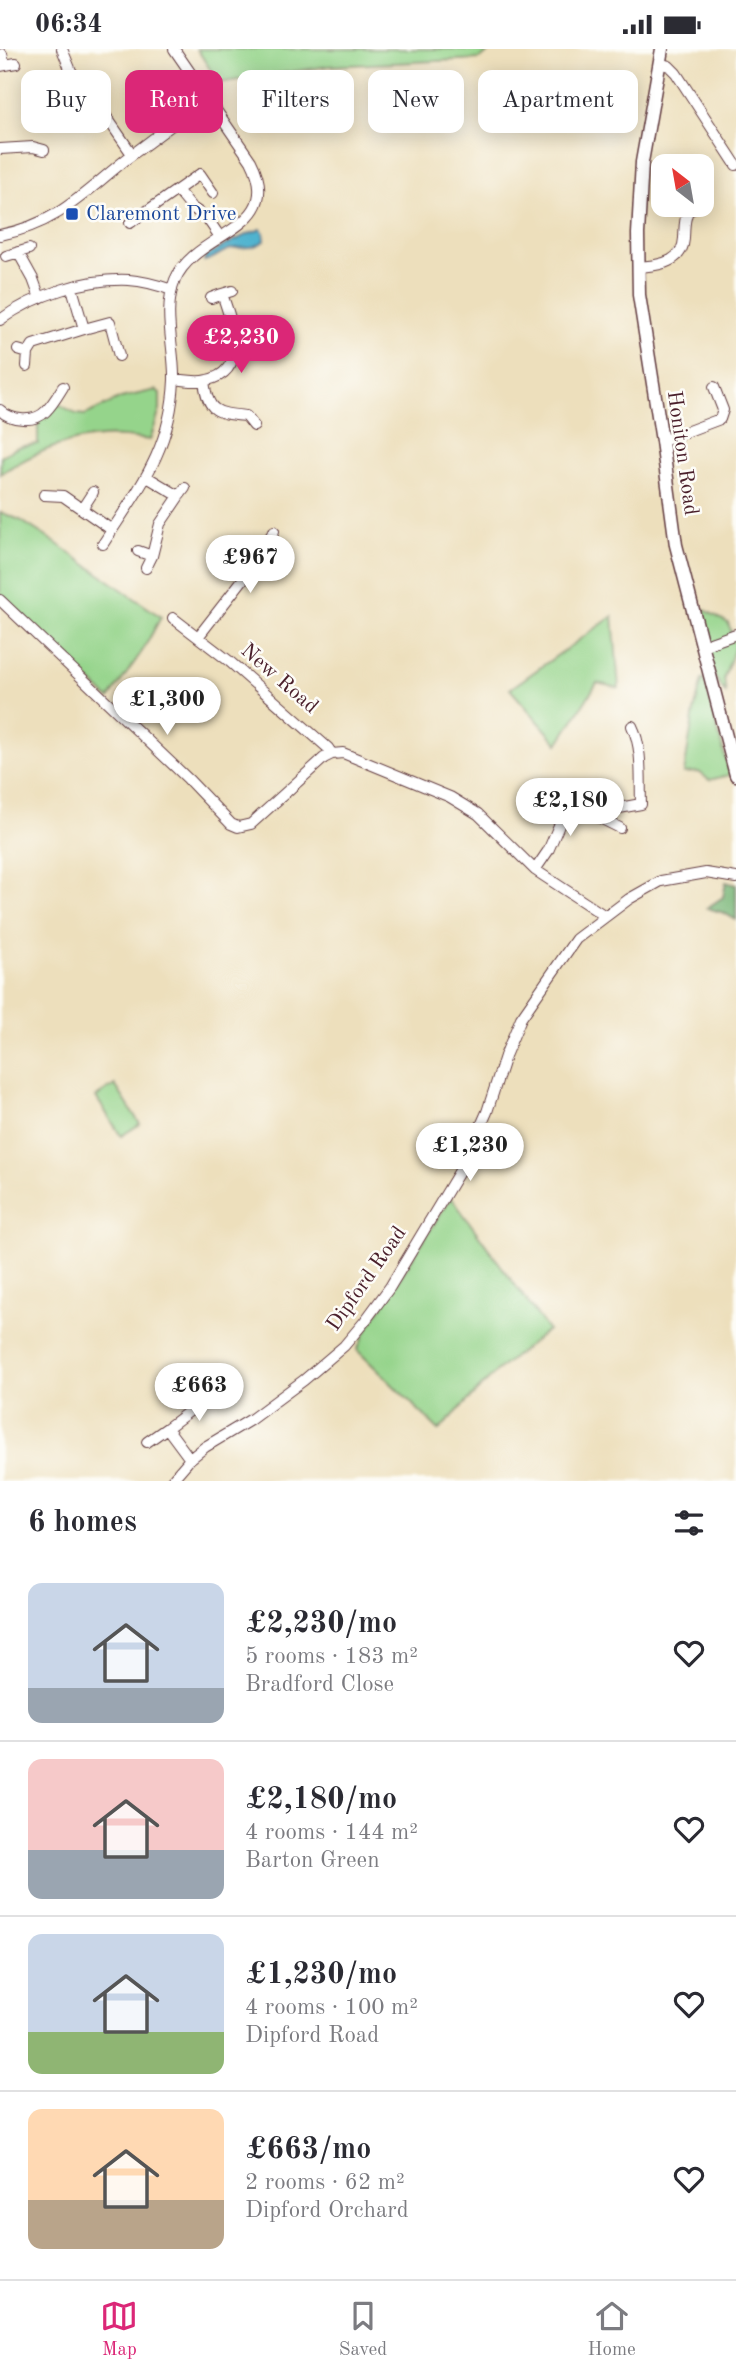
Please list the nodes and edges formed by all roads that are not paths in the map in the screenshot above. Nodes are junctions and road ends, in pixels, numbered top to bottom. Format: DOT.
graph roads {
  1 [pos="62,49"];
  2 [pos="174,49"];
  3 [pos="662,49"];
  4 [pos="2,54"];
  5 [pos="16,63"];
  6 [pos="659,63"];
  7 [pos="2,65"];
  8 [pos="188,70"];
  9 [pos="223,122"];
  10 [pos="162,133"];
  11 [pos="0,149"];
  12 [pos="44,150"];
  13 [pos="132,155"];
  14 [pos="736,165"];
  15 [pos="177,190"];
  16 [pos="213,193"];
  17 [pos="687,217"];
  18 [pos="130,223"];
  19 [pos="0,235"];
  20 [pos="220,237"];
  21 [pos="29,249"];
  22 [pos="18,252"];
  23 [pos="6,256"];
  24 [pos="638,267"];
  25 [pos="72,288"];
  26 [pos="172,290"];
  27 [pos="40,298"];
  28 [pos="211,298"];
  29 [pos="0,320"];
  30 [pos="84,329"];
  31 [pos="236,344"];
  32 [pos="273,349"];
  33 [pos="119,356"];
  34 [pos="27,366"];
  35 [pos="174,379"];
  36 [pos="204,381"];
  37 [pos="62,387"];
  38 [pos="714,387"];
  39 [pos="1,412"];
  40 [pos="254,426"];
  41 [pos="662,441"];
  42 [pos="147,477"];
  43 [pos="93,492"];
  44 [pos="44,495"];
  45 [pos="82,509"];
  46 [pos="112,530"];
  47 [pos="274,532"];
  48 [pos="103,544"];
  49 [pos="138,551"];
  50 [pos="152,556"];
  51 [pos="146,568"];
  52 [pos="0,600"];
  53 [pos="173,618"];
  54 [pos="736,634"];
  55 [pos="198,637"];
  56 [pos="702,646"];
  57 [pos="632,726"];
  58 [pos="332,754"];
  59 [pos="736,775"];
  60 [pos="607,820"];
  61 [pos="620,828"];
  62 [pos="534,870"];
  63 [pos="736,878"];
  64 [pos="605,916"];
  65 [pos="214,1388"];
  66 [pos="167,1428"];
  67 [pos="148,1442"];
  68 [pos="190,1459"];
  69 [pos="171,1481"];
  1 -- 13 [label="street"];
  2 -- 8 [label="street"];
  3 -- 6 [label="street, Honiton Road"];
  4 -- 7 [label="street"];
  5 -- 7 [label="street"];
  6 -- 14 [label="street"];
  6 -- 24 [label="street, Honiton Road"];
  9 -- 20 [label="street"];
  10 -- 13 [label="street"];
  11 -- 12 [label="street"];
  13 -- 19 [label="street"];
  15 -- 16 [label="street"];
  15 -- 18 [label="street"];
  15 -- 20 [label="street"];
  17 -- 24 [label="street"];
  20 -- 26 [label="street"];
  21 -- 22 [label="street"];
  22 -- 23 [label="street"];
  22 -- 27 [label="street"];
  24 -- 41 [label="street, Honiton Road"];
  25 -- 26 [label="street"];
  25 -- 27 [label="street"];
  25 -- 30 [label="street"];
  26 -- 35 [label="street"];
  27 -- 29 [label="street"];
  28 -- 31 [label="street"];
  30 -- 33 [label="street"];
  30 -- 34 [label="street"];
  31 -- 32 [label="street"];
  31 -- 36 [label="street"];
  35 -- 36 [label="street"];
  35 -- 42 [label="street"];
  36 -- 40 [label="street"];
  37 -- 39 [label="street"];
  38 -- 41 [label="street"];
  41 -- 56 [label="street, Honiton Road"];
  42 -- 46 [label="street"];
  42 -- 50 [label="street"];
  43 -- 45 [label="street"];
  44 -- 45 [label="street"];
  45 -- 46 [label="street"];
  46 -- 48 [label="street"];
  47 -- 55 [label="street"];
  49 -- 50 [label="street"];
  50 -- 51 [label="street"];
  52 -- 58 [label="street"];
  53 -- 55 [label="street, New Road"];
  54 -- 56 [label="street"];
  55 -- 58 [label="street, New Road"];
  56 -- 59 [label="street, Honiton Road"];
  57 -- 60 [label="street"];
  58 -- 62 [label="street"];
  60 -- 61 [label="street"];
  60 -- 62 [label="street"];
  62 -- 64 [label="street"];
  63 -- 64 [label="street, Dipford Road"];
  64 -- 68 [label="street, Dipford Road"];
  65 -- 66 [label="street"];
  66 -- 67 [label="street"];
  66 -- 68 [label="street"];
  68 -- 69 [label="street, Dipford Road"];
}
